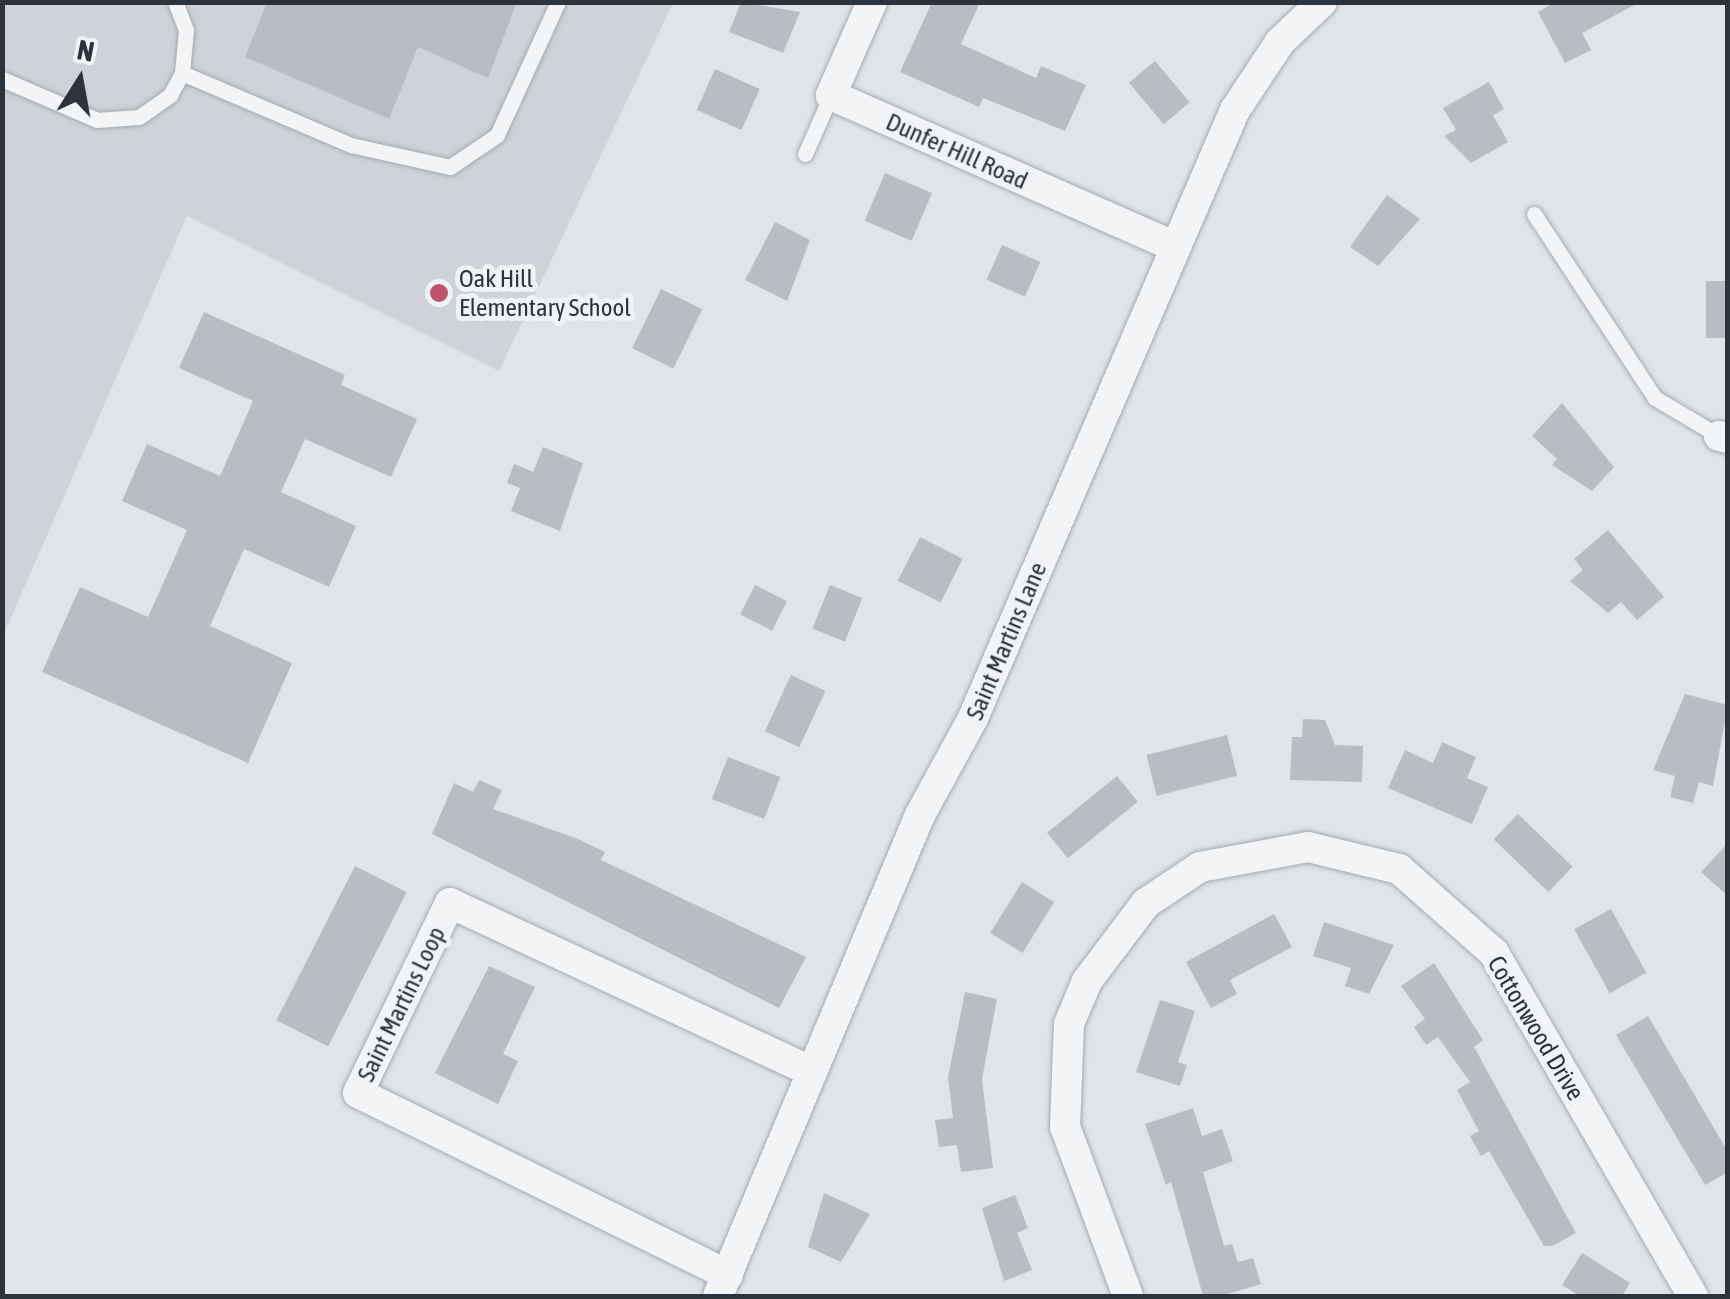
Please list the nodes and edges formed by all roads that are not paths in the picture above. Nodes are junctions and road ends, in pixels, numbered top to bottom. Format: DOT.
graph roads {
  1 [pos="175,2"];
  2 [pos="558,2"];
  3 [pos="872,2"];
  4 [pos="1322,2"];
  5 [pos="182,72"];
  6 [pos="2,79"];
  7 [pos="832,94"];
  8 [pos="805,154"];
  9 [pos="1534,214"];
  10 [pos="1175,246"];
  11 [pos="1723,437"];
  12 [pos="811,1070"];
  13 [pos="722,1286"];
  14 [pos="1128,1296"];
  15 [pos="1693,1296"];
  1 -- 5 [label="lane"];
  2 -- 5 [label="lane"];
  3 -- 7 [label="street"];
  4 -- 10 [label="street, Saint Martins Lane"];
  5 -- 6 [label="lane"];
  7 -- 8 [label="lane"];
  7 -- 10 [label="street, Dunfer Hill Road"];
  9 -- 11 [label="lane"];
  10 -- 12 [label="street, Saint Martins Lane"];
  12 -- 13 [label="street, Saint Martins Lane"];
  12 -- 13 [label="street, Saint Martins Loop"];
  14 -- 15 [label="street, Cottonwood Drive"];
}
